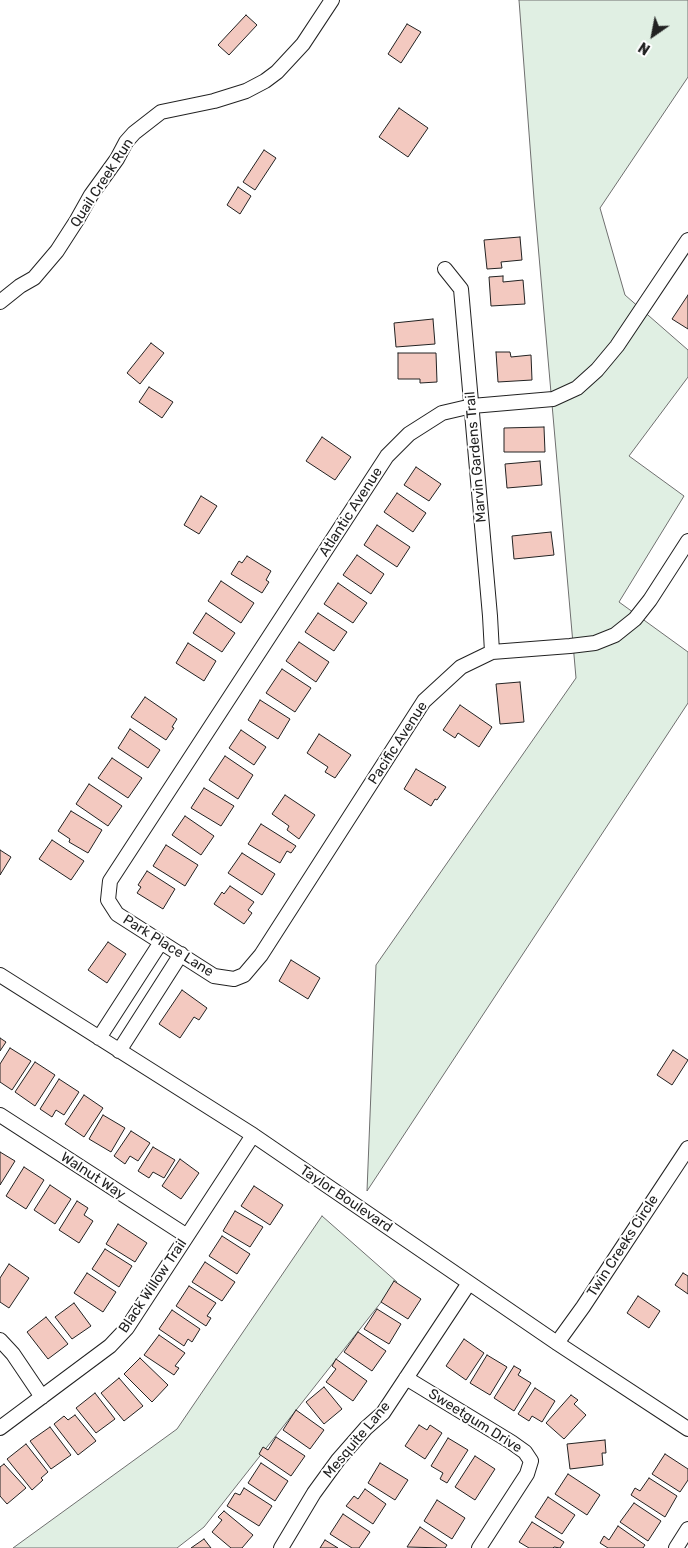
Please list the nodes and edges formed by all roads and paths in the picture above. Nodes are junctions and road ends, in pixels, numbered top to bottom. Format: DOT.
graph roads {
  1 [pos="332,0"];
  2 [pos="688,240"];
  3 [pos="445,269"];
  4 [pos="0,302"];
  5 [pos="472,406"];
  6 [pos="688,541"];
  7 [pos="492,652"];
  8 [pos="108,900"];
  9 [pos="161,942"];
  10 [pos="181,954"];
  11 [pos="0,975"];
  12 [pos="234,979"];
  13 [pos="99,1038"];
  14 [pos="119,1050"];
  15 [pos="0,1115"];
  16 [pos="253,1135"];
  17 [pos="688,1148"];
  18 [pos="187,1236"];
  19 [pos="469,1283"];
  20 [pos="0,1340"];
  21 [pos="557,1343"];
  22 [pos="406,1378"];
  23 [pos="42,1397"];
  24 [pos="0,1428"];
  25 [pos="688,1429"];
  26 [pos="688,1529"];
  27 [pos="281,1548"];
  28 [pos="480,1548"];
  29 [pos="676,1548"];
  1 -- 4 [label="street, Quail Creek Run"];
  2 -- 5 [label="street, Atlantic Avenue"];
  3 -- 5 [label="street, Marvin Gardens Trail"];
  5 -- 7 [label="street, Marvin Gardens Trail"];
  5 -- 8 [label="street, Atlantic Avenue"];
  6 -- 7 [label="street, Pacific Avenue"];
  7 -- 12 [label="street, Pacific Avenue"];
  8 -- 9 [label="street, Park Place Lane"];
  9 -- 10 [label="street, Park Place Lane"];
  9 -- 13 [label="street"];
  10 -- 12 [label="street, Park Place Lane"];
  10 -- 14 [label="street"];
  11 -- 13 [label="street, Taylor Boulevard"];
  13 -- 14 [label="street, Taylor Boulevard"];
  14 -- 16 [label="street, Taylor Boulevard"];
  15 -- 18 [label="street, Walnut Way"];
  16 -- 18 [label="street, Black Willow Trail"];
  16 -- 19 [label="street, Taylor Boulevard"];
  17 -- 21 [label="street, Twin Creeks Circle"];
  18 -- 23 [label="street, Black Willow Trail"];
  19 -- 21 [label="street, Taylor Boulevard"];
  19 -- 22 [label="street, Mesquite Lane"];
  20 -- 23 [label="street"];
  21 -- 25 [label="street, Taylor Boulevard"];
  22 -- 27 [label="street, Mesquite Lane"];
  22 -- 28 [label="street, Sweetgum Drive"];
  23 -- 24 [label="street, Black Willow Trail"];
  26 -- 29 [label="street"];
}
